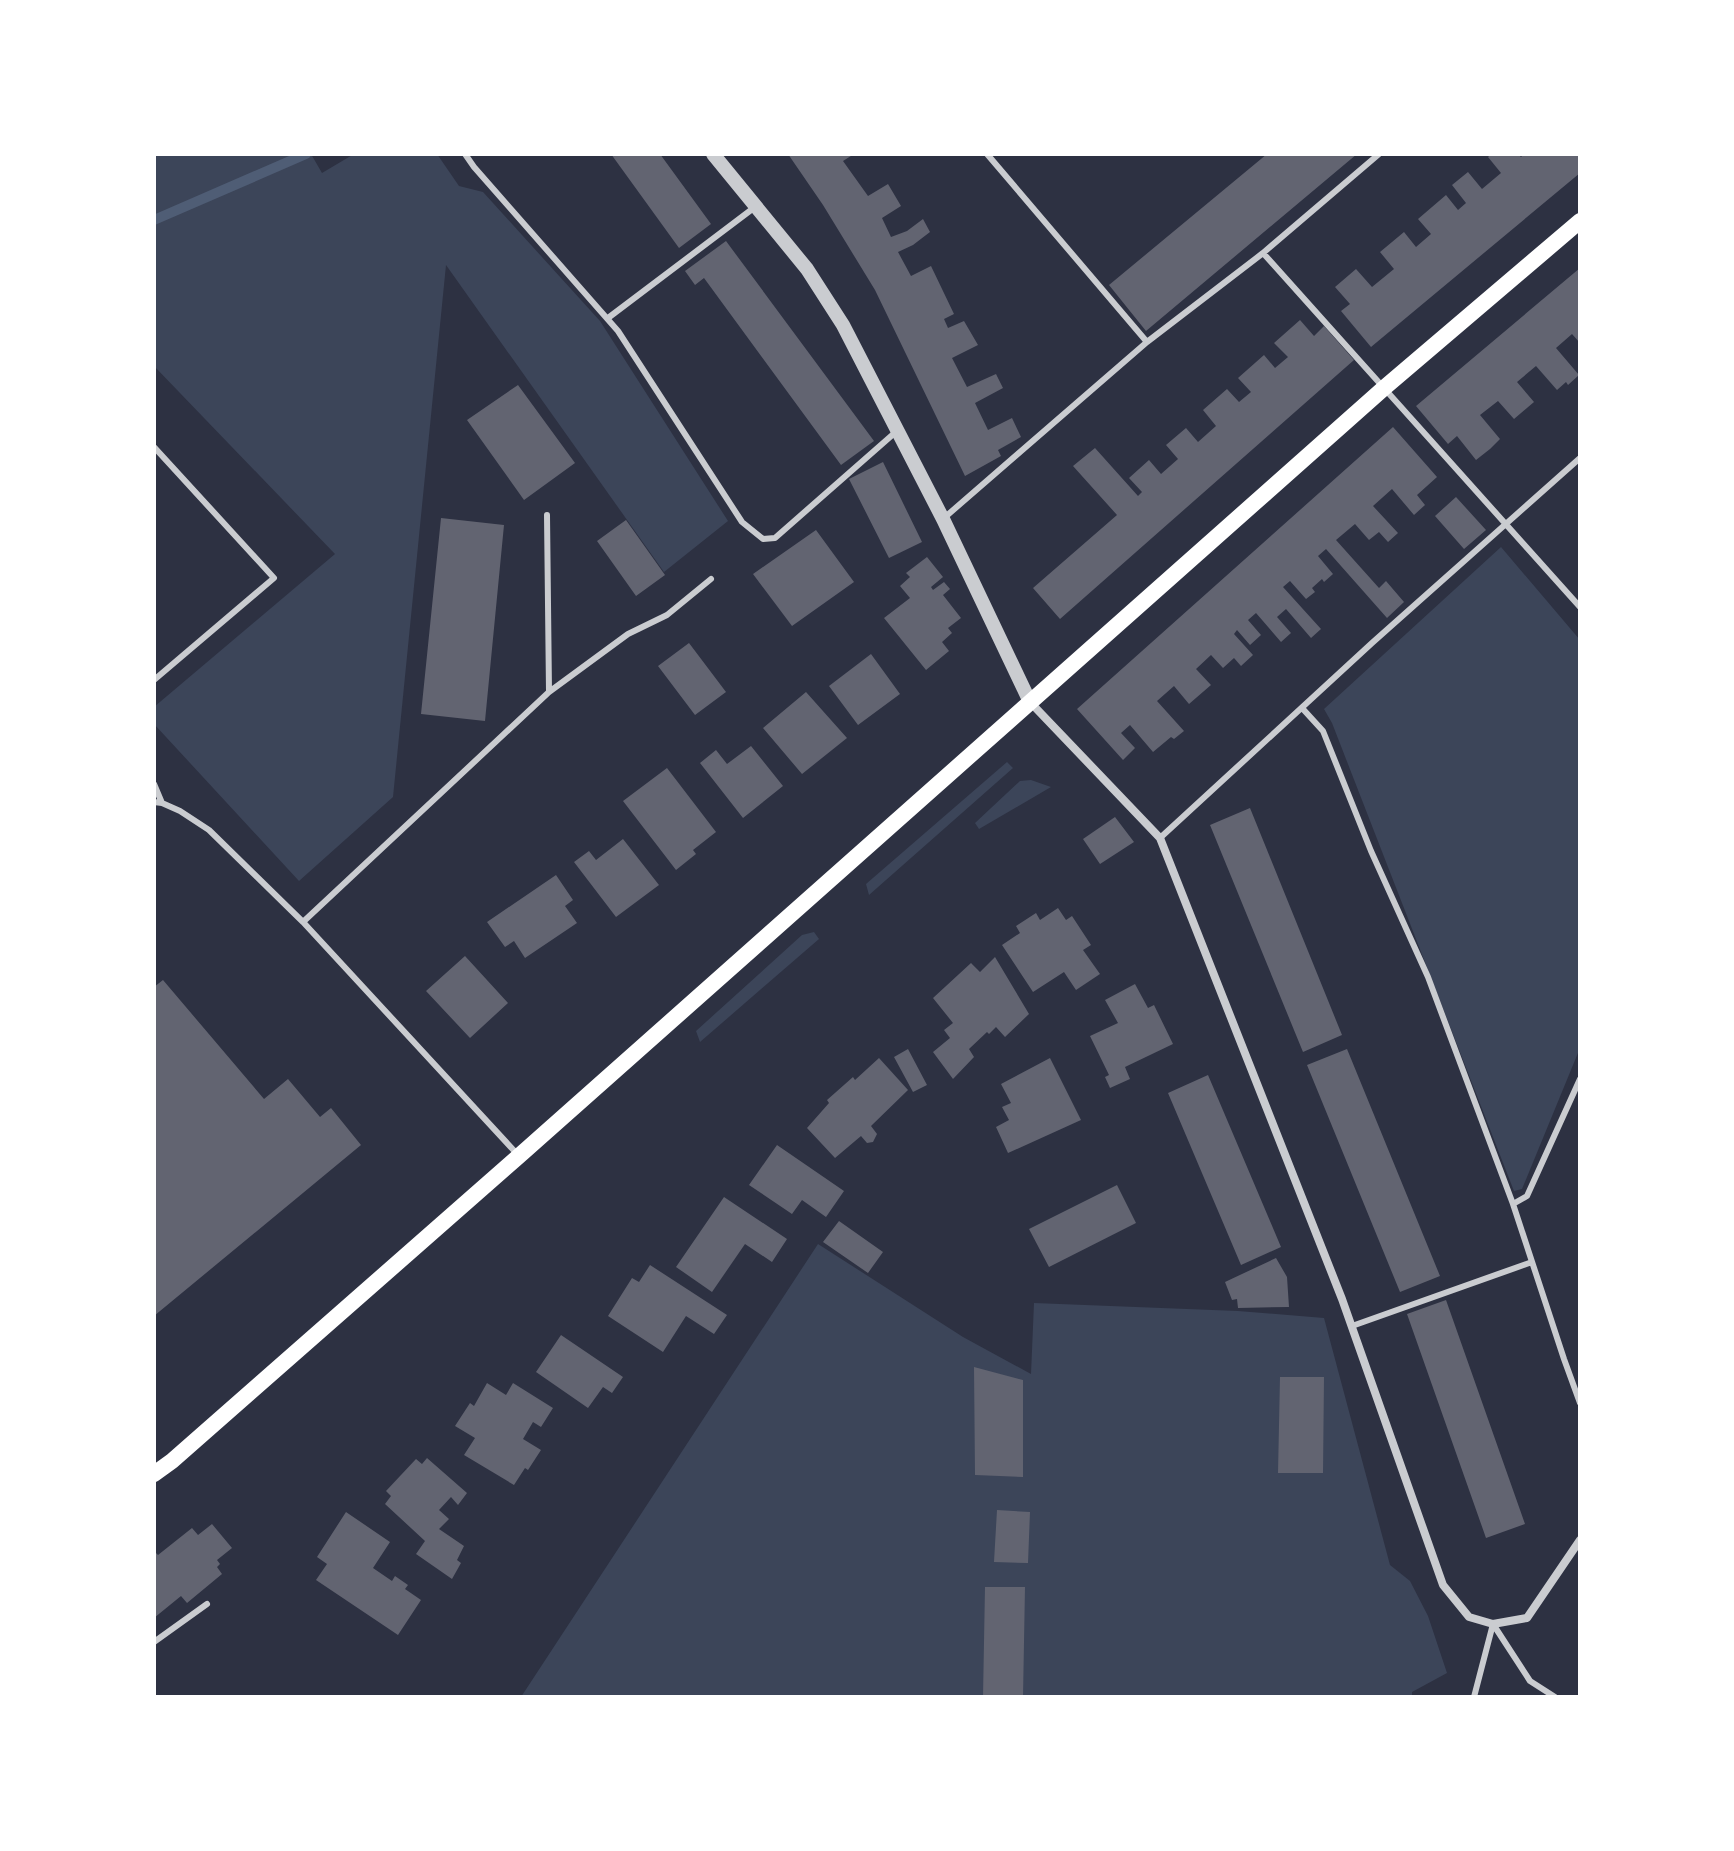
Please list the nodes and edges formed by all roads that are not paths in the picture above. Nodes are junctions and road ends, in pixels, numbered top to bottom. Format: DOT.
graph roads {
  1 [pos="465,154"];
  2 [pos="713,154"];
  3 [pos="987,154"];
  4 [pos="1379,154"];
  5 [pos="756,206"];
  6 [pos="1580,221"];
  7 [pos="1263,253"];
  8 [pos="608,318"];
  9 [pos="1147,342"];
  10 [pos="1384,388"];
  11 [pos="898,430"];
  12 [pos="154,447"];
  13 [pos="1580,458"];
  14 [pos="547,515"];
  15 [pos="943,519"];
  16 [pos="1504,525"];
  17 [pos="711,579"];
  18 [pos="1580,607"];
  19 [pos="154,680"];
  20 [pos="549,692"];
  21 [pos="1030,702"];
  22 [pos="1302,708"];
  23 [pos="154,784"];
  24 [pos="158,802"];
  25 [pos="1160,838"];
  26 [pos="303,922"];
  27 [pos="1580,1079"];
  28 [pos="519,1156"];
  29 [pos="1513,1204"];
  30 [pos="1532,1262"];
  31 [pos="1352,1326"];
  32 [pos="1580,1403"];
  33 [pos="154,1474"];
  34 [pos="1580,1540"];
  35 [pos="207,1604"];
  36 [pos="1493,1624"];
  37 [pos="154,1642"];
  38 [pos="1474,1697"];
  39 [pos="1555,1697"];
  1 -- 8 [label="lane"];
  2 -- 5 [label="street"];
  3 -- 9 [label="lane"];
  4 -- 7 [label="lane"];
  5 -- 8 [label="lane"];
  5 -- 11 [label="street"];
  6 -- 10 [label="main road"];
  7 -- 9 [label="lane"];
  7 -- 10 [label="lane"];
  8 -- 11 [label="lane"];
  9 -- 15 [label="lane"];
  10 -- 16 [label="lane"];
  10 -- 21 [label="main road"];
  11 -- 15 [label="street"];
  12 -- 19 [label="lane"];
  13 -- 16 [label="lane"];
  14 -- 20 [label="lane"];
  15 -- 21 [label="street"];
  16 -- 18 [label="lane"];
  16 -- 22 [label="lane"];
  17 -- 20 [label="lane"];
  20 -- 26 [label="lane"];
  21 -- 25 [label="street"];
  21 -- 28 [label="main road"];
  22 -- 25 [label="lane"];
  22 -- 29 [label="lane"];
  23 -- 24 [label="lane"];
  24 -- 26 [label="lane"];
  25 -- 31 [label="street"];
  26 -- 28 [label="lane"];
  27 -- 29 [label="lane"];
  28 -- 33 [label="main road"];
  29 -- 30 [label="lane"];
  30 -- 31 [label="lane"];
  30 -- 32 [label="lane"];
  31 -- 36 [label="street"];
  34 -- 36 [label="street"];
  35 -- 37 [label="lane"];
  36 -- 38 [label="lane"];
  36 -- 39 [label="lane"];
}
